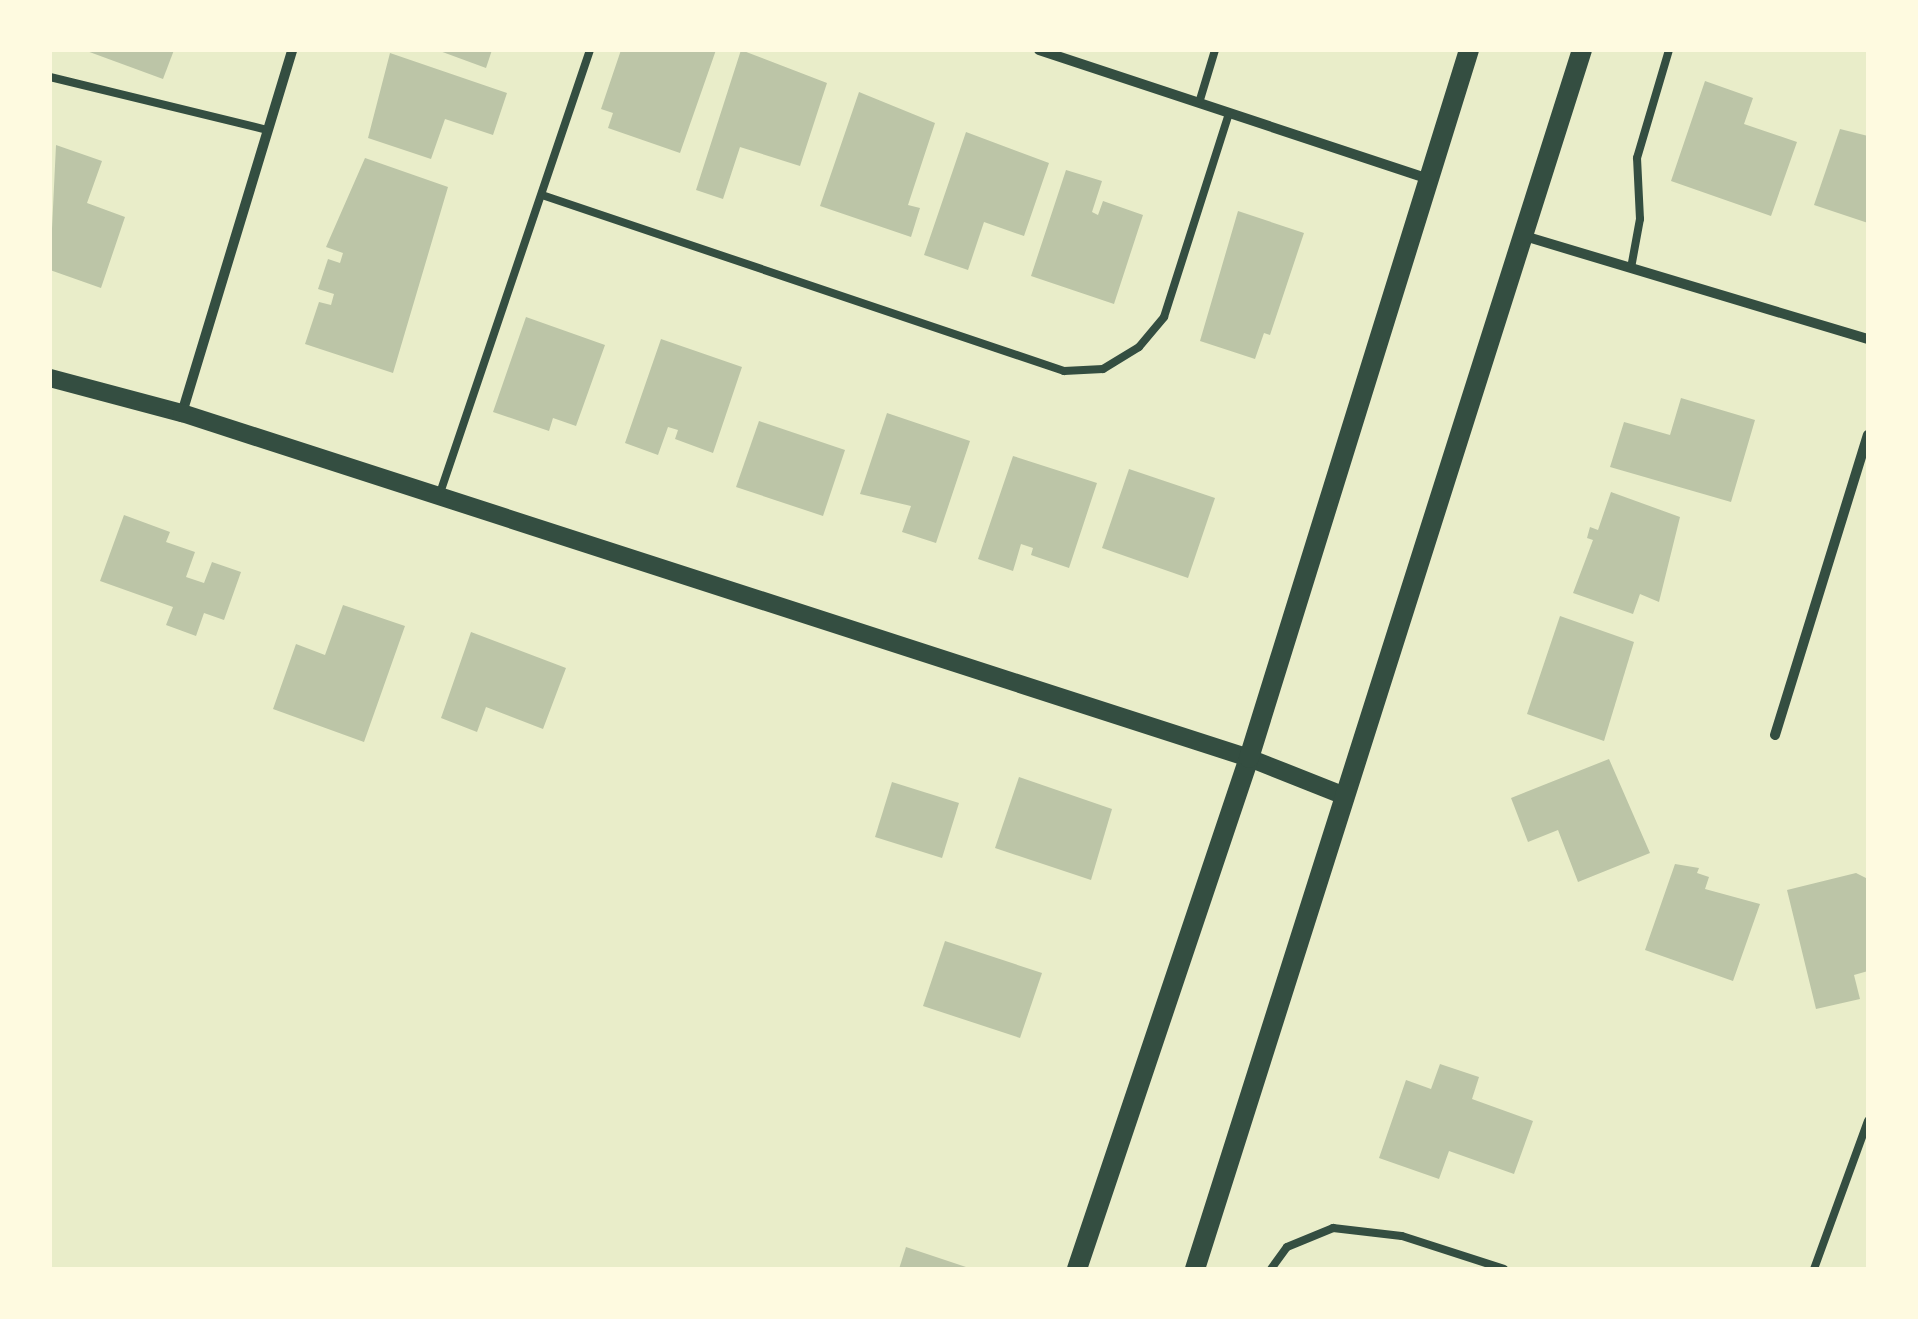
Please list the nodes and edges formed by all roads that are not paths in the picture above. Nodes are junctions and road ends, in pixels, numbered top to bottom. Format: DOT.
graph roads {
  1 [pos="292,50"];
  2 [pos="590,50"];
  3 [pos="1039,50"];
  4 [pos="1215,50"];
  5 [pos="1470,50"];
  6 [pos="1582,50"];
  7 [pos="1669,50"];
  8 [pos="50,78"];
  9 [pos="1199,103"];
  10 [pos="1229,113"];
  11 [pos="268,130"];
  12 [pos="1427,178"];
  13 [pos="542,195"];
  14 [pos="1521,234"];
  15 [pos="1631,268"];
  16 [pos="1868,339"];
  17 [pos="50,378"];
  18 [pos="182,413"];
  19 [pos="1868,436"];
  20 [pos="439,496"];
  21 [pos="1775,736"];
  22 [pos="1249,758"];
  23 [pos="1340,794"];
  24 [pos="1868,1121"];
  25 [pos="1077,1269"];
  26 [pos="1194,1269"];
  27 [pos="1271,1269"];
  28 [pos="1504,1269"];
  29 [pos="1814,1269"];
  1 -- 11 [label="street"];
  2 -- 13 [label="lane"];
  3 -- 9 [label="street"];
  4 -- 9 [label="lane"];
  5 -- 12 [label="main road"];
  6 -- 14 [label="main road"];
  7 -- 15 [label="lane"];
  8 -- 11 [label="lane"];
  9 -- 10 [label="street"];
  10 -- 12 [label="street"];
  10 -- 13 [label="lane"];
  11 -- 18 [label="street"];
  12 -- 22 [label="main road"];
  13 -- 20 [label="lane"];
  14 -- 15 [label="street"];
  14 -- 23 [label="main road"];
  15 -- 16 [label="street"];
  17 -- 18 [label="street"];
  18 -- 20 [label="street"];
  19 -- 21 [label="street"];
  20 -- 22 [label="street"];
  22 -- 23 [label="street"];
  22 -- 25 [label="main road"];
  23 -- 26 [label="main road"];
  24 -- 29 [label="lane"];
  27 -- 28 [label="lane"];
}
